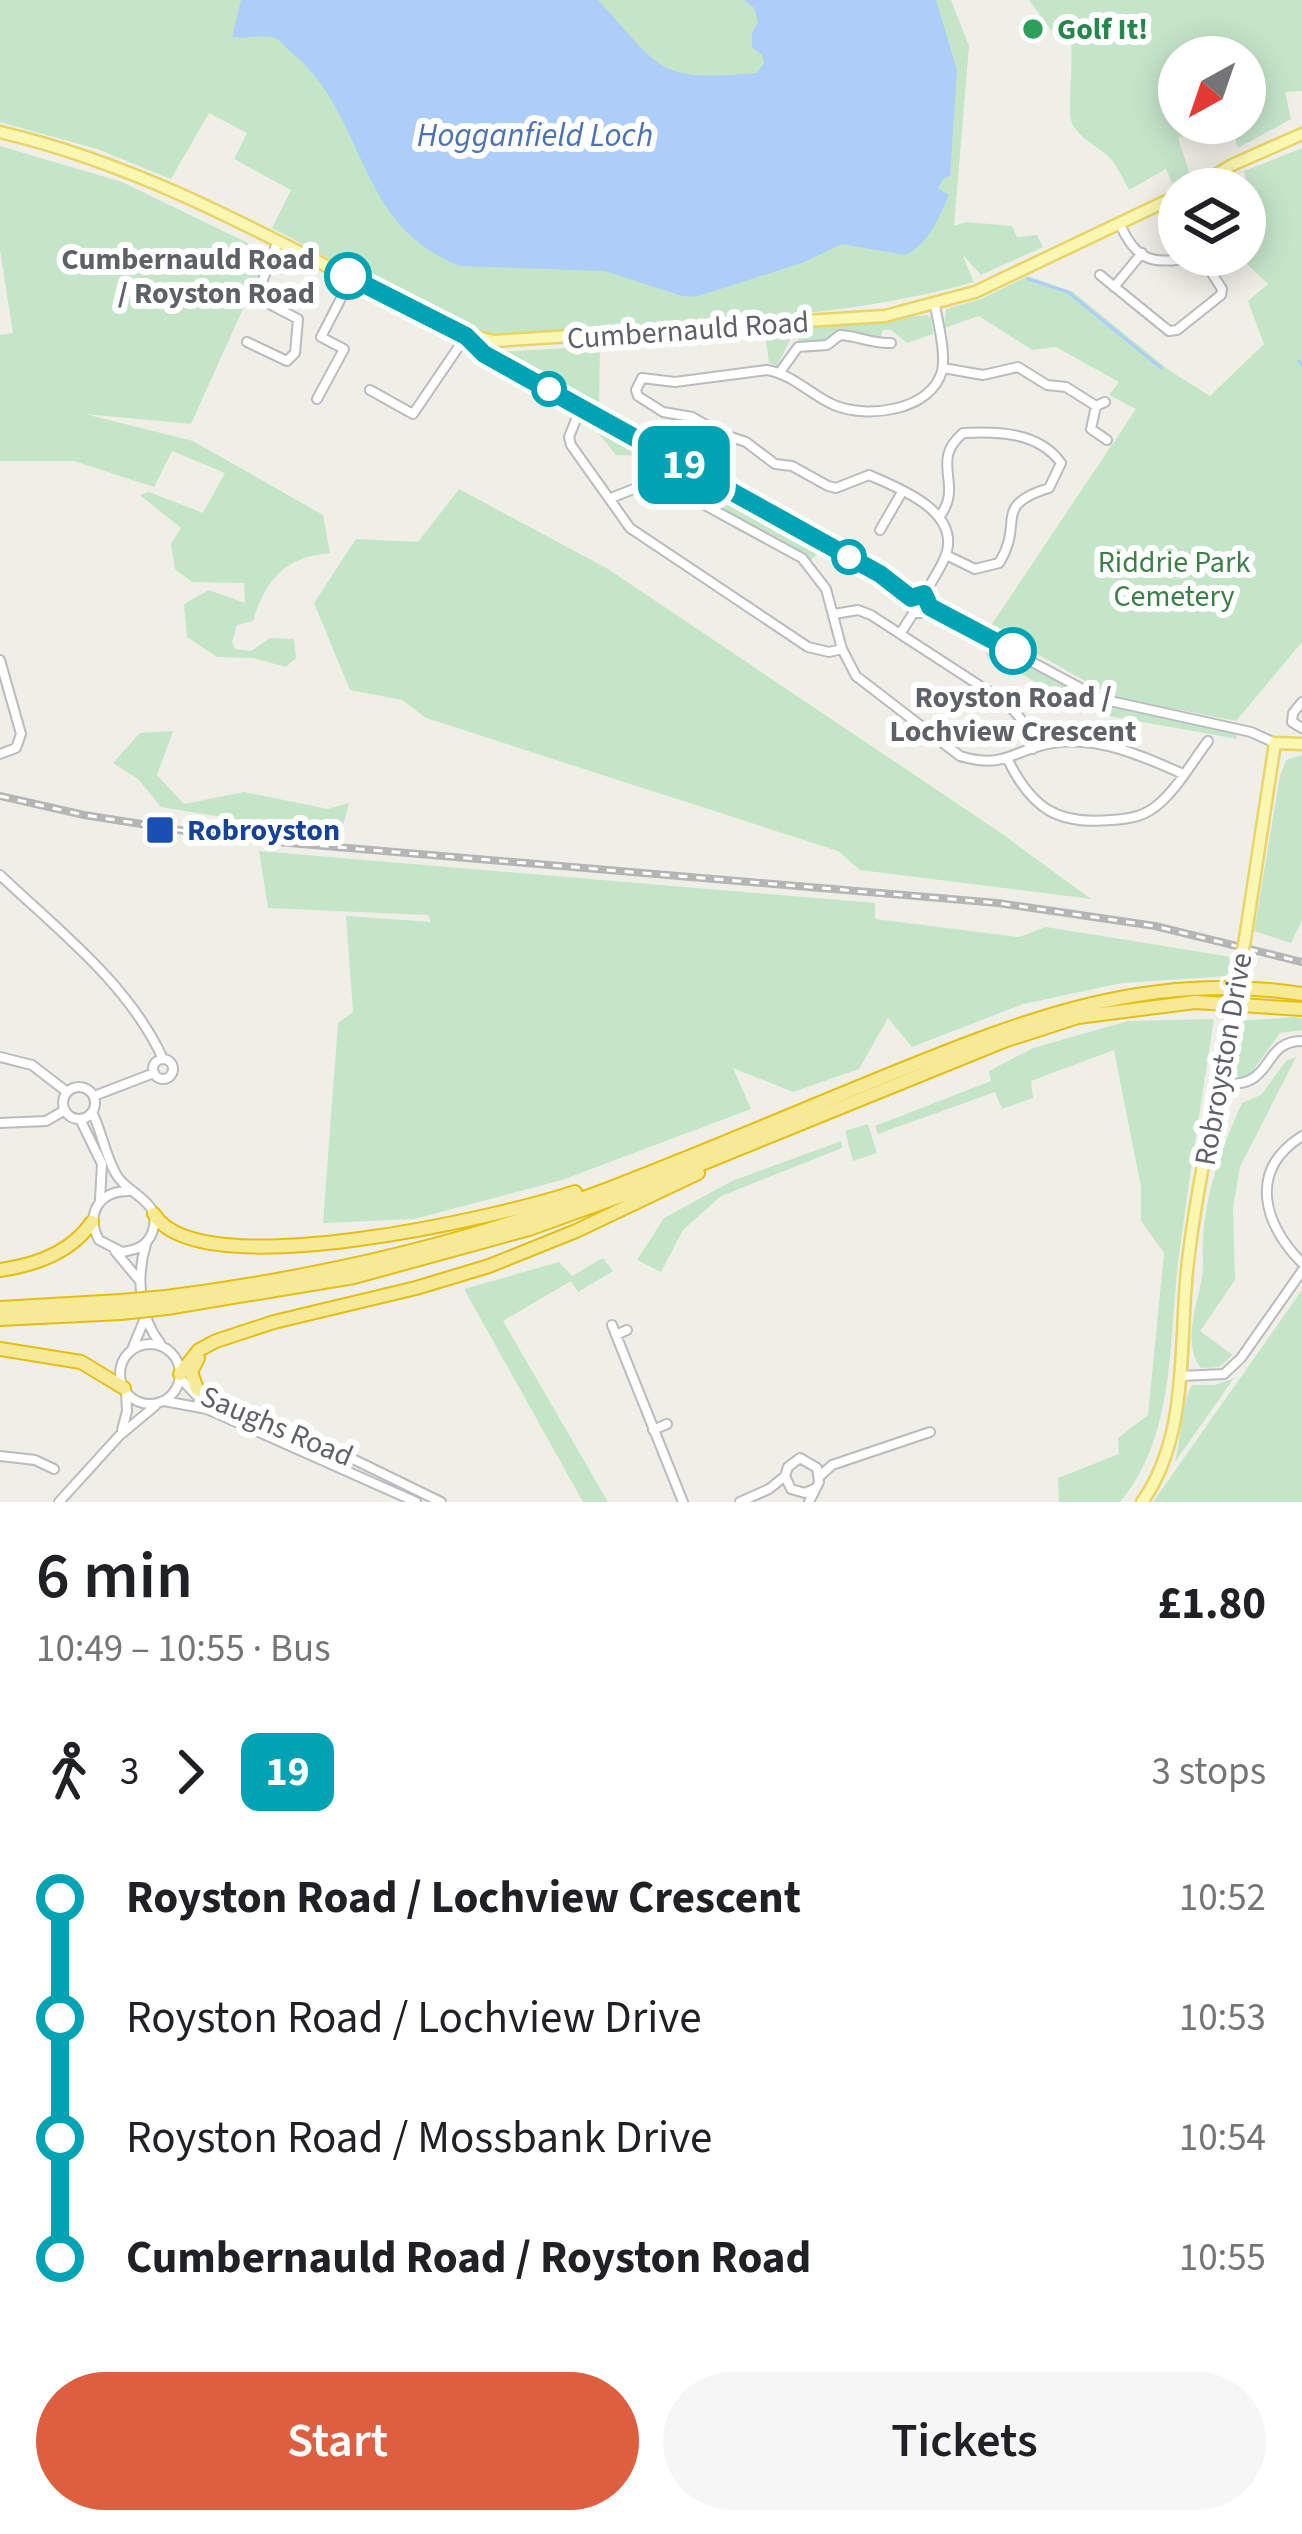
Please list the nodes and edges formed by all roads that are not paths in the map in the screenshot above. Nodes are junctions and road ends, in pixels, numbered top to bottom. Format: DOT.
graph roads {
  1 [pos="0,132"];
  2 [pos="1302,134"];
  3 [pos="1228,168"];
  4 [pos="1158,204"];
  5 [pos="1119,222"];
  6 [pos="278,241"];
  7 [pos="1142,253"];
  8 [pos="1100,275"];
  9 [pos="352,278"];
  10 [pos="1114,286"];
  11 [pos="934,305"];
  12 [pos="466,336"];
  13 [pos="486,340"];
  14 [pos="248,342"];
  15 [pos="891,343"];
  16 [pos="502,362"];
  17 [pos="943,368"];
  18 [pos="779,372"];
  19 [pos="370,390"];
  20 [pos="317,399"];
  21 [pos="580,407"];
  22 [pos="1108,440"];
  23 [pos="902,492"];
  24 [pos="610,498"];
  25 [pos="940,516"];
  26 [pos="880,530"];
  27 [pos="946,554"];
  28 [pos="924,594"];
  29 [pos="911,598"];
  30 [pos="930,607"];
  31 [pos="914,612"];
  32 [pos="834,614"];
  33 [pos="900,634"];
  34 [pos="842,649"];
  35 [pos="0,660"];
  36 [pos="4,688"];
  37 [pos="1302,702"];
  38 [pos="1302,728"];
  39 [pos="1208,741"];
  40 [pos="1275,743"];
  41 [pos="1302,744"];
  42 [pos="1033,749"];
  43 [pos="1200,751"];
  44 [pos="0,754"];
  45 [pos="1210,758"];
  46 [pos="1008,760"];
  47 [pos="1183,774"];
  48 [pos="0,875"];
  49 [pos="1302,994"];
  50 [pos="1302,1009"];
  51 [pos="1302,1041"];
  52 [pos="0,1057"];
  53 [pos="163,1059"];
  54 [pos="154,1073"];
  55 [pos="1220,1083"];
  56 [pos="67,1092"];
  57 [pos="94,1096"];
  58 [pos="65,1110"];
  59 [pos="92,1112"];
  60 [pos="80,1119"];
  61 [pos="0,1123"];
  62 [pos="790,1127"];
  63 [pos="1302,1136"];
  64 [pos="735,1137"];
  65 [pos="129,1191"];
  66 [pos="100,1201"];
  67 [pos="154,1214"];
  68 [pos="92,1222"];
  69 [pos="146,1242"];
  70 [pos="114,1250"];
  71 [pos="1302,1267"];
  72 [pos="0,1270"];
  73 [pos="140,1282"];
  74 [pos="167,1302"];
  75 [pos="121,1307"];
  76 [pos="0,1308"];
  77 [pos="145,1318"];
  78 [pos="0,1319"];
  79 [pos="627,1330"];
  80 [pos="216,1341"];
  81 [pos="132,1348"];
  82 [pos="0,1349"];
  83 [pos="165,1349"];
  84 [pos="180,1376"];
  85 [pos="1181,1376"];
  86 [pos="125,1389"];
  87 [pos="162,1403"];
  88 [pos="242,1413"];
  89 [pos="668,1424"];
  90 [pos="653,1430"];
  91 [pos="930,1432"];
  92 [pos="118,1436"];
  93 [pos="0,1456"];
  94 [pos="814,1464"];
  95 [pos="832,1466"];
  96 [pos="54,1469"];
  97 [pos="787,1471"];
  98 [pos="820,1476"];
  99 [pos="814,1489"];
  100 [pos="769,1490"];
  101 [pos="800,1496"];
  102 [pos="59,1502"];
  103 [pos="416,1502"];
  104 [pos="440,1502"];
  105 [pos="683,1502"];
  106 [pos="740,1502"];
  107 [pos="1142,1502"];
  1 -- 6 [label="main road, Cumbernauld Road"];
  2 -- 3 [label="main road"];
  4 -- 5 [label="main road, Cumbernauld Road"];
  5 -- 7 [label="street"];
  5 -- 11 [label="main road, Cumbernauld Road"];
  6 -- 9 [label="main road, Cumbernauld Road"];
  6 -- 14 [label="street"];
  7 -- 10 [label="street"];
  7 -- 10 [label="street"];
  8 -- 10 [label="street"];
  9 -- 12 [label="main road, Cumbernauld Road"];
  9 -- 20 [label="street"];
  11 -- 13 [label="main road, Cumbernauld Road"];
  11 -- 17 [label="street"];
  12 -- 13 [label="main road, Cumbernauld Road"];
  12 -- 16 [label="street"];
  12 -- 19 [label="street"];
  13 -- 16 [label="street"];
  15 -- 18 [label="street"];
  16 -- 21 [label="street"];
  17 -- 18 [label="street"];
  17 -- 22 [label="street"];
  18 -- 23 [label="street"];
  21 -- 24 [label="street"];
  21 -- 29 [label="street"];
  23 -- 25 [label="street"];
  23 -- 26 [label="street"];
  24 -- 32 [label="street"];
  24 -- 34 [label="street"];
  25 -- 27 [label="street"];
  25 -- 27 [label="street"];
  27 -- 28 [label="street"];
  28 -- 29 [label="street"];
  28 -- 30 [label="street"];
  29 -- 31 [label="street"];
  30 -- 31 [label="street"];
  30 -- 40 [label="street"];
  31 -- 33 [label="street"];
  32 -- 33 [label="street"];
  32 -- 34 [label="street"];
  33 -- 42 [label="street"];
  34 -- 46 [label="street"];
  35 -- 36 [label="street"];
  36 -- 44 [label="street"];
  37 -- 38 [label="street"];
  39 -- 43 [label="street"];
  40 -- 41 [label="main road"];
  40 -- 55 [label="main road, Robroyston Drive, bridge"];
  42 -- 46 [label="street"];
  42 -- 47 [label="street"];
  43 -- 45 [label="street"];
  43 -- 47 [label="street"];
  46 -- 47 [label="street"];
  48 -- 53 [label="street"];
  49 -- 64 [label="highway"];
  50 -- 62 [label="highway"];
  51 -- 55 [label="street"];
  52 -- 56 [label="street"];
  53 -- 54 [label="street"];
  53 -- 54 [label="street"];
  54 -- 57 [label="street"];
  55 -- 85 [label="main road, Robroyston Drive"];
  56 -- 57 [label="street"];
  56 -- 58 [label="street"];
  57 -- 59 [label="street"];
  58 -- 60 [label="street"];
  58 -- 61 [label="street"];
  59 -- 60 [label="street"];
  59 -- 65 [label="street"];
  60 -- 66 [label="street"];
  62 -- 74 [label="highway"];
  62 -- 80 [label="highway"];
  63 -- 71 [label="street"];
  64 -- 67 [label="highway"];
  64 -- 74 [label="highway"];
  65 -- 66 [label="street"];
  65 -- 67 [label="street"];
  66 -- 68 [label="street"];
  67 -- 69 [label="street"];
  68 -- 70 [label="street"];
  68 -- 72 [label="highway"];
  69 -- 70 [label="street"];
  69 -- 73 [label="street"];
  70 -- 73 [label="street"];
  71 -- 85 [label="street"];
  73 -- 77 [label="street"];
  74 -- 75 [label="highway, bridge"];
  75 -- 76 [label="highway"];
  75 -- 78 [label="highway"];
  77 -- 81 [label="street"];
  77 -- 83 [label="street"];
  79 -- 90 [label="street"];
  80 -- 84 [label="highway"];
  80 -- 88 [label="highway"];
  81 -- 83 [label="street"];
  81 -- 86 [label="street"];
  82 -- 86 [label="highway"];
  83 -- 84 [label="street"];
  84 -- 87 [label="street"];
  84 -- 88 [label="street, Saughs Road"];
  85 -- 107 [label="main road, Robroyston Drive"];
  86 -- 87 [label="street"];
  86 -- 92 [label="street"];
  87 -- 92 [label="street"];
  87 -- 103 [label="street, Saughs Road"];
  88 -- 104 [label="street, Saughs Road"];
  89 -- 90 [label="street"];
  90 -- 105 [label="street"];
  91 -- 95 [label="street"];
  92 -- 102 [label="street"];
  93 -- 96 [label="street"];
  94 -- 95 [label="street"];
  94 -- 97 [label="street"];
  94 -- 98 [label="street"];
  95 -- 98 [label="street"];
  97 -- 100 [label="street"];
  97 -- 101 [label="street"];
  98 -- 99 [label="street"];
  99 -- 101 [label="street"];
  99 -- 101 [label="street"];
  100 -- 101 [label="street"];
  100 -- 106 [label="street"];
}
